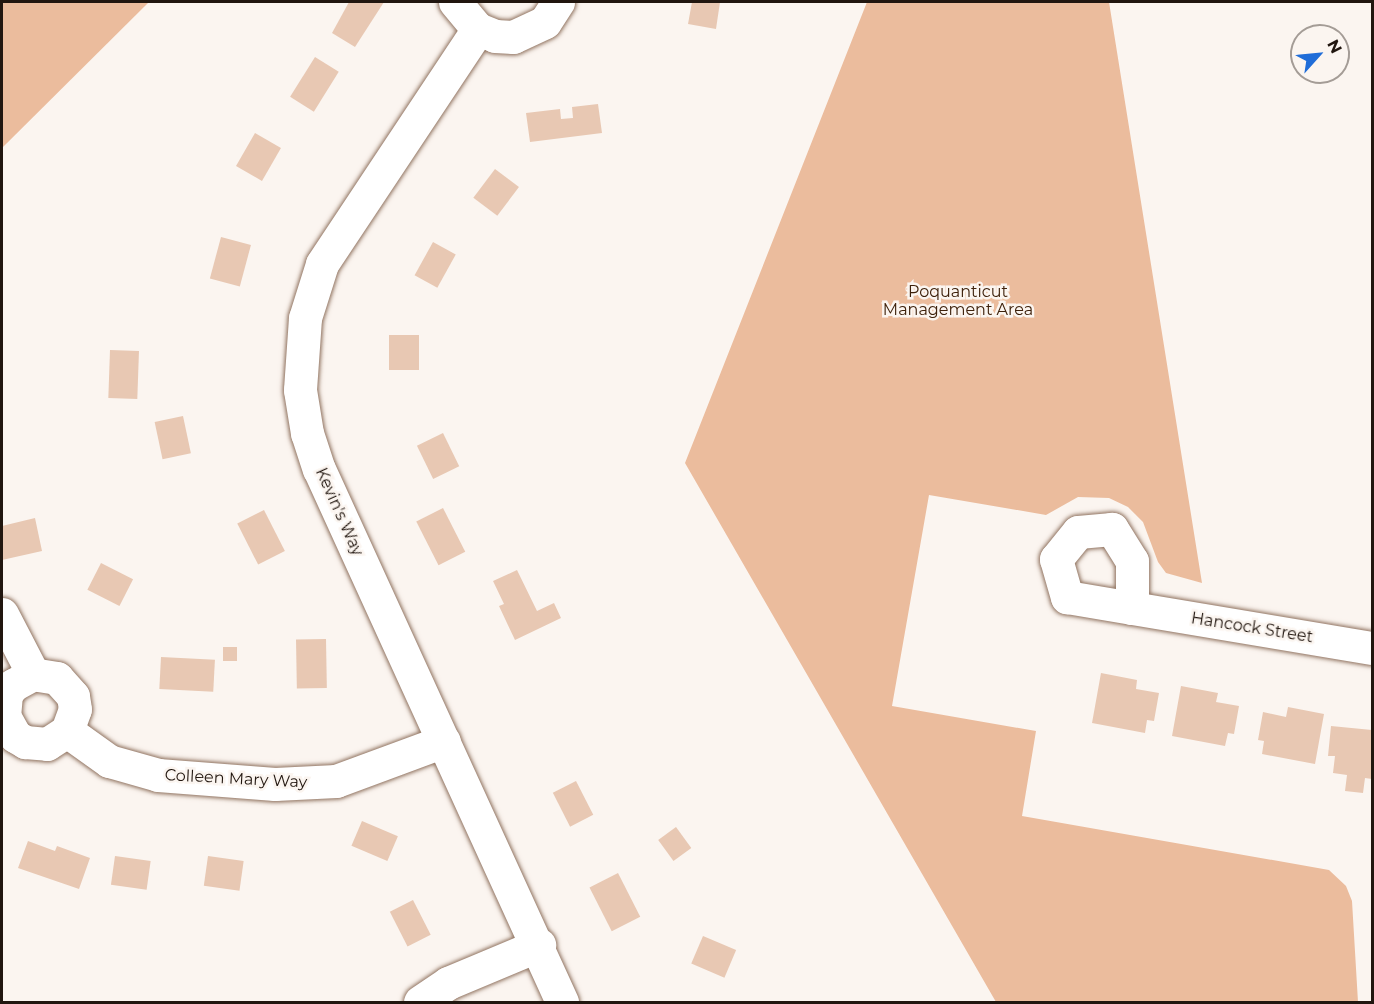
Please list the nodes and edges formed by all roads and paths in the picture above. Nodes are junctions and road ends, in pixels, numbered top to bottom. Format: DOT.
graph roads {
  1 [pos="455,2"];
  2 [pos="558,2"];
  3 [pos="478,29"];
  4 [pos="1132,608"];
  5 [pos="2,614"];
  6 [pos="1372,648"];
  7 [pos="33,674"];
  8 [pos="67,731"];
  9 [pos="444,741"];
  10 [pos="539,945"];
  11 [pos="420,1002"];
  12 [pos="562,1002"];
  1 -- 3 [label="street"];
  2 -- 3 [label="street"];
  3 -- 9 [label="street, Kevin's Way"];
  4 -- 6 [label="street, Hancock Street"];
  5 -- 7 [label="street"];
  7 -- 8 [label="street"];
  7 -- 8 [label="street"];
  8 -- 9 [label="street, Colleen Mary Way"];
  9 -- 10 [label="street, Kevin's Way"];
  10 -- 11 [label="street"];
  10 -- 12 [label="street, Kevin's Way"];
}
